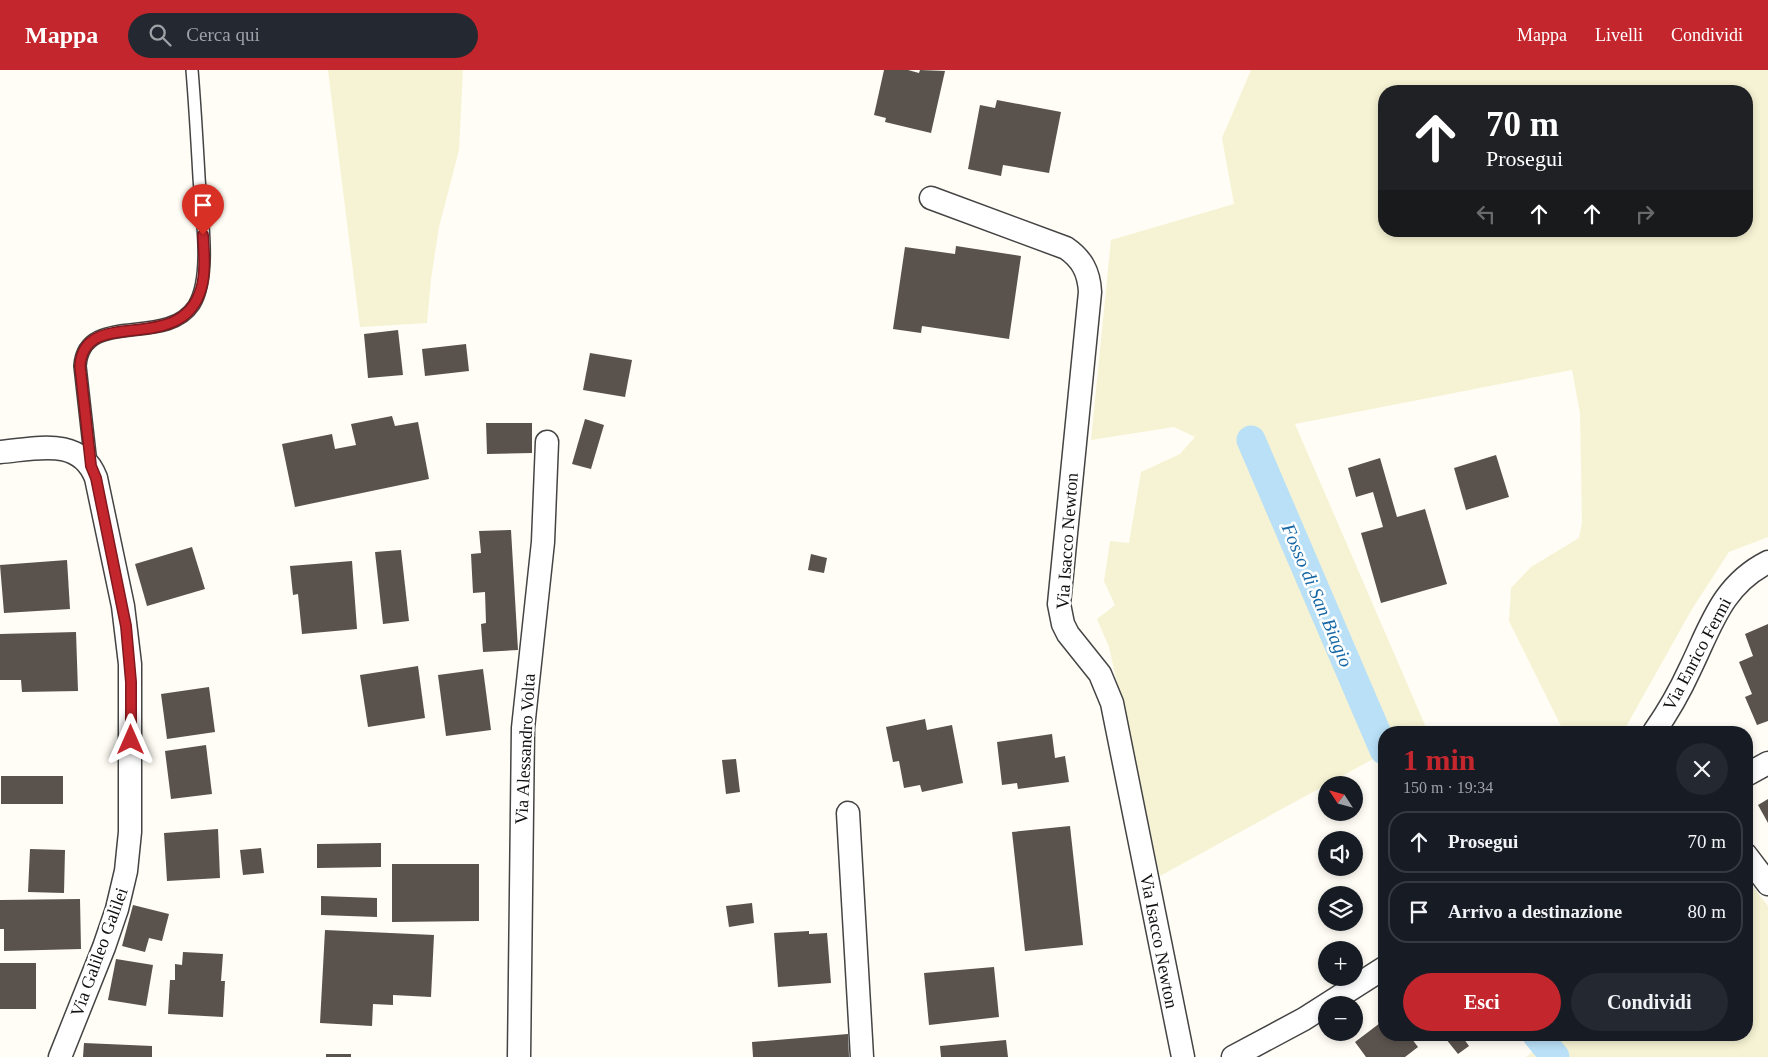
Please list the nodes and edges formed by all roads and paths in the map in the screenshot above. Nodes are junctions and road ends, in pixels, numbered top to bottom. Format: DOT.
graph roads {
  1 [pos="192,70"];
  2 [pos="931,198"];
  3 [pos="547,442"];
  4 [pos="0,452"];
  5 [pos="91,466"];
  6 [pos="1768,562"];
  7 [pos="1658,726"];
  8 [pos="1768,763"];
  9 [pos="1753,771"];
  10 [pos="848,813"];
  11 [pos="1753,864"];
  12 [pos="1768,884"];
  13 [pos="1378,972"];
  14 [pos="60,1057"];
  15 [pos="519,1057"];
  16 [pos="862,1057"];
  17 [pos="1183,1057"];
  18 [pos="1232,1057"];
  1 -- 5 [label="lane"];
  2 -- 17 [label="street, Via Isacco Newton"];
  3 -- 15 [label="street, Via Alessandro Volta"];
  4 -- 5 [label="street"];
  5 -- 14 [label="street, Via Galileo Galilei"];
  6 -- 7 [label="street, Via Enrico Fermi"];
  8 -- 9 [label="street"];
  10 -- 16 [label="street"];
  11 -- 12 [label="street"];
  13 -- 18 [label="street"];
}
